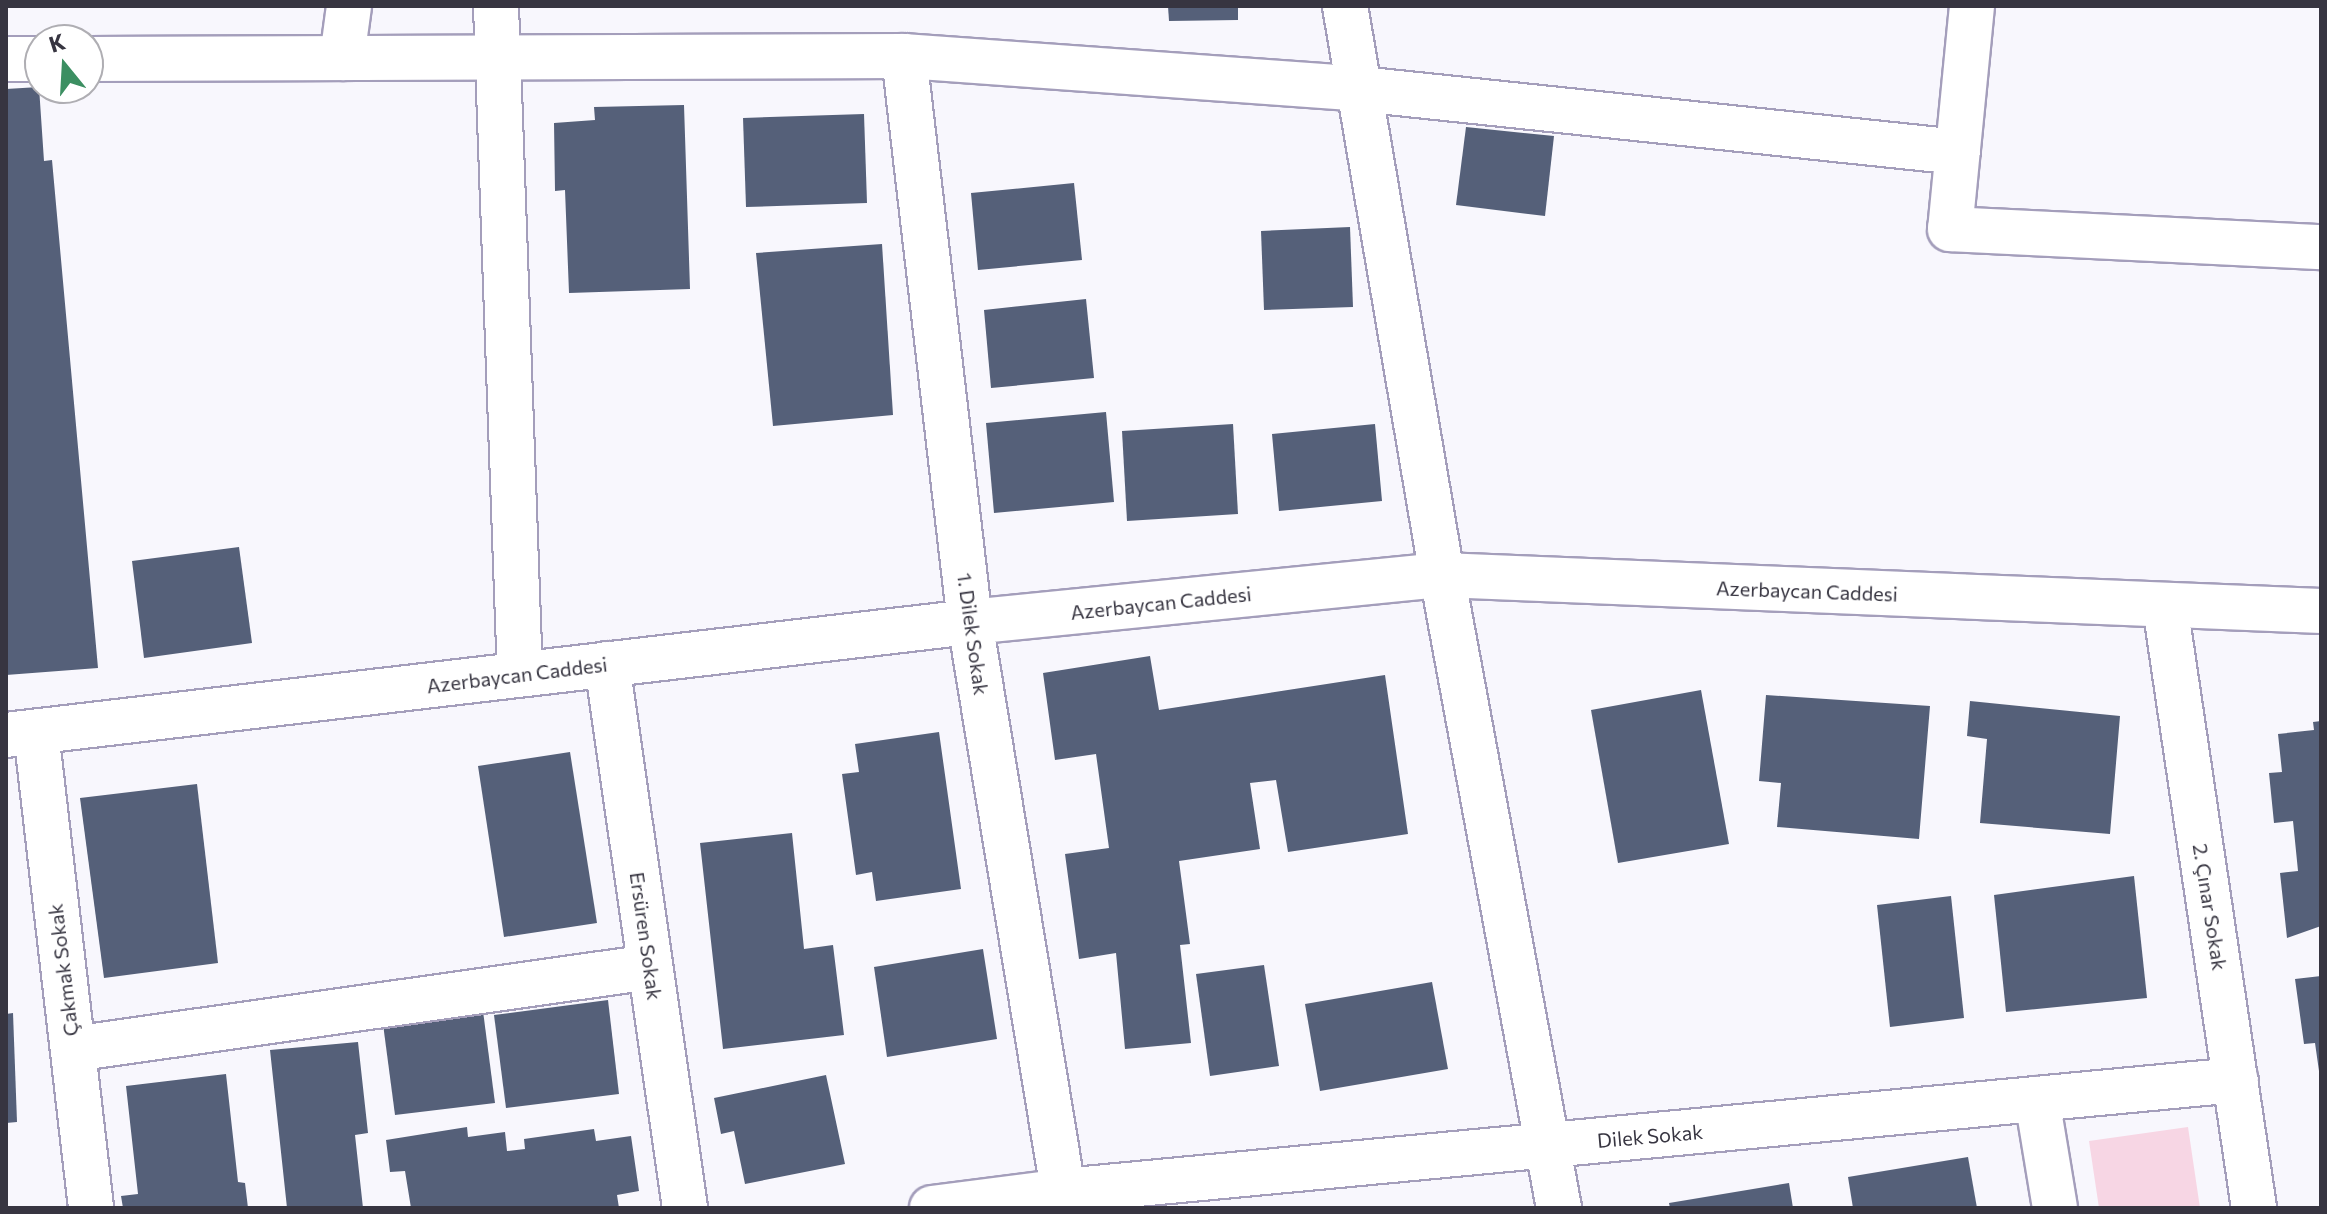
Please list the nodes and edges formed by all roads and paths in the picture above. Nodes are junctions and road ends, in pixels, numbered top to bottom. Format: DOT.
graph roads {
  1 [pos="349,6"];
  2 [pos="496,6"];
  3 [pos="1345,6"];
  4 [pos="1972,6"];
  5 [pos="904,56"];
  6 [pos="494,57"];
  7 [pos="342,58"];
  8 [pos="104,59"];
  9 [pos="1360,89"];
  10 [pos="1958,152"];
  11 [pos="2321,247"];
  12 [pos="1442,575"];
  13 [pos="2165,606"];
  14 [pos="2321,611"];
  15 [pos="970,622"];
  16 [pos="607,664"];
  17 [pos="520,675"];
  18 [pos="21,734"];
  19 [pos="650,967"];
  20 [pos="73,1049"];
  21 [pos="2236,1080"];
  22 [pos="2037,1099"];
  23 [pos="1549,1145"];
  24 [pos="1065,1199"];
  25 [pos="91,1208"];
  26 [pos="685,1208"];
  27 [pos="932,1208"];
  28 [pos="1559,1208"];
  29 [pos="2055,1208"];
  30 [pos="2254,1208"];
  1 -- 7 [label="street"];
  2 -- 6 [label="street"];
  3 -- 9 [label="street"];
  4 -- 10 [label="street"];
  5 -- 6 [label="street"];
  5 -- 9 [label="street"];
  5 -- 15 [label="street, 1. Dilek Sokak"];
  6 -- 7 [label="street"];
  6 -- 17 [label="street"];
  7 -- 8 [label="street"];
  9 -- 10 [label="street"];
  9 -- 12 [label="street"];
  10 -- 11 [label="street"];
  12 -- 13 [label="street, Azerbaycan Caddesi"];
  12 -- 15 [label="street, Azerbaycan Caddesi"];
  12 -- 23 [label="street"];
  13 -- 14 [label="street, Azerbaycan Caddesi"];
  13 -- 21 [label="street, 2. Çınar Sokak"];
  15 -- 16 [label="street, Azerbaycan Caddesi"];
  15 -- 24 [label="street, 1. Dilek Sokak"];
  16 -- 17 [label="street, Azerbaycan Caddesi"];
  16 -- 19 [label="street, Ersüren Sokak"];
  17 -- 18 [label="street, Azerbaycan Caddesi"];
  18 -- 20 [label="street, Çakmak Sokak"];
  19 -- 20 [label="street"];
  19 -- 26 [label="street, Ersüren Sokak"];
  20 -- 25 [label="street, Çakmak Sokak"];
  21 -- 22 [label="street, Dilek Sokak"];
  21 -- 30 [label="street, 2. Çınar Sokak"];
  22 -- 23 [label="street, Dilek Sokak"];
  22 -- 29 [label="street"];
  23 -- 24 [label="street, Dilek Sokak"];
  23 -- 28 [label="street"];
  24 -- 27 [label="street, Dilek Sokak"];
}
